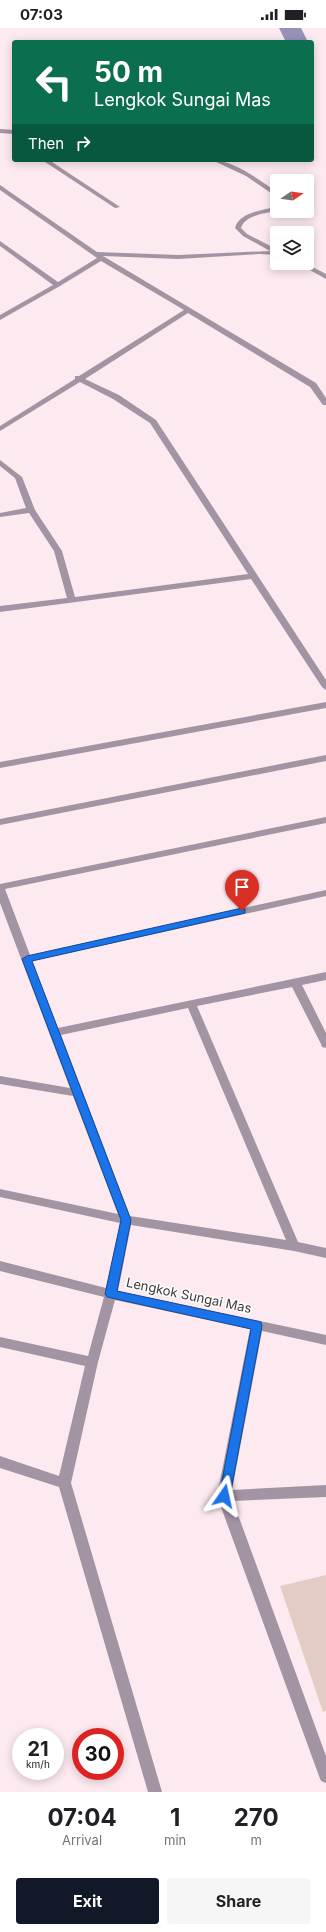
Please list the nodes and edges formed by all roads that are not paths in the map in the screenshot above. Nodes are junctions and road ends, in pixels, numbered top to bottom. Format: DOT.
graph roads {
  1 [pos="0,131"];
  2 [pos="12,132"];
  3 [pos="48,162"];
  4 [pos="219,162"];
  5 [pos="0,187"];
  6 [pos="270,190"];
  7 [pos="117,208"];
  8 [pos="270,211"];
  9 [pos="0,243"];
  10 [pos="270,248"];
  11 [pos="270,252"];
  12 [pos="99,256"];
  13 [pos="313,270"];
  14 [pos="326,277"];
  15 [pos="58,285"];
  16 [pos="0,307"];
  17 [pos="189,310"];
  18 [pos="8,313"];
  19 [pos="0,318"];
  20 [pos="78,378"];
  21 [pos="326,403"];
  22 [pos="0,429"];
  23 [pos="0,462"];
  24 [pos="31,510"];
  25 [pos="0,515"];
  26 [pos="253,576"];
  27 [pos="72,599"];
  28 [pos="0,608"];
  29 [pos="326,687"];
  30 [pos="326,705"];
  31 [pos="326,758"];
  32 [pos="0,765"];
  33 [pos="326,820"];
  34 [pos="0,822"];
  35 [pos="0,888"];
  36 [pos="326,893"];
  37 [pos="27,959"];
  38 [pos="326,976"];
  39 [pos="295,982"];
  40 [pos="191,1004"];
  41 [pos="56,1032"];
  42 [pos="326,1044"];
  43 [pos="0,1080"];
  44 [pos="78,1093"];
  45 [pos="0,1193"];
  46 [pos="126,1220"];
  47 [pos="294,1246"];
  48 [pos="326,1253"];
  49 [pos="0,1266"];
  50 [pos="111,1294"];
  51 [pos="257,1326"];
  52 [pos="326,1340"];
  53 [pos="0,1342"];
  54 [pos="92,1362"];
  55 [pos="0,1462"];
  56 [pos="64,1483"];
  57 [pos="326,1491"];
  58 [pos="224,1496"];
  59 [pos="326,1776"];
  60 [pos="155,1792"];
  1 -- 2 [label="street"];
  3 -- 7 [label="street"];
  4 -- 6 [label="street"];
  5 -- 12 [label="street"];
  8 -- 10 [label="street"];
  9 -- 15 [label="street"];
  11 -- 12 [label="street"];
  12 -- 15 [label="street"];
  12 -- 17 [label="street"];
  13 -- 14 [label="street"];
  15 -- 18 [label="street"];
  16 -- 18 [label="street"];
  17 -- 20 [label="street"];
  17 -- 21 [label="street"];
  18 -- 19 [label="street"];
  20 -- 22 [label="street"];
  20 -- 26 [label="street"];
  23 -- 24 [label="street"];
  24 -- 25 [label="street"];
  24 -- 27 [label="street"];
  26 -- 27 [label="street"];
  26 -- 29 [label="street"];
  27 -- 28 [label="street"];
  30 -- 32 [label="street"];
  31 -- 34 [label="street"];
  33 -- 35 [label="street"];
  35 -- 37 [label="street"];
  36 -- 37 [label="street"];
  37 -- 41 [label="street"];
  38 -- 39 [label="street"];
  39 -- 40 [label="street"];
  39 -- 42 [label="street"];
  40 -- 41 [label="street"];
  40 -- 47 [label="street"];
  41 -- 44 [label="street"];
  43 -- 44 [label="street"];
  44 -- 46 [label="street"];
  45 -- 46 [label="street"];
  46 -- 47 [label="street"];
  46 -- 50 [label="street"];
  47 -- 48 [label="street"];
  49 -- 50 [label="street, Lengkok Sungai Mas"];
  50 -- 51 [label="street, Lengkok Sungai Mas"];
  50 -- 54 [label="street"];
  51 -- 52 [label="street, Lengkok Sungai Mas"];
  51 -- 58 [label="street"];
  53 -- 54 [label="street"];
  54 -- 56 [label="street"];
  55 -- 56 [label="street"];
  56 -- 60 [label="street"];
  57 -- 58 [label="street"];
  58 -- 59 [label="street"];
}
